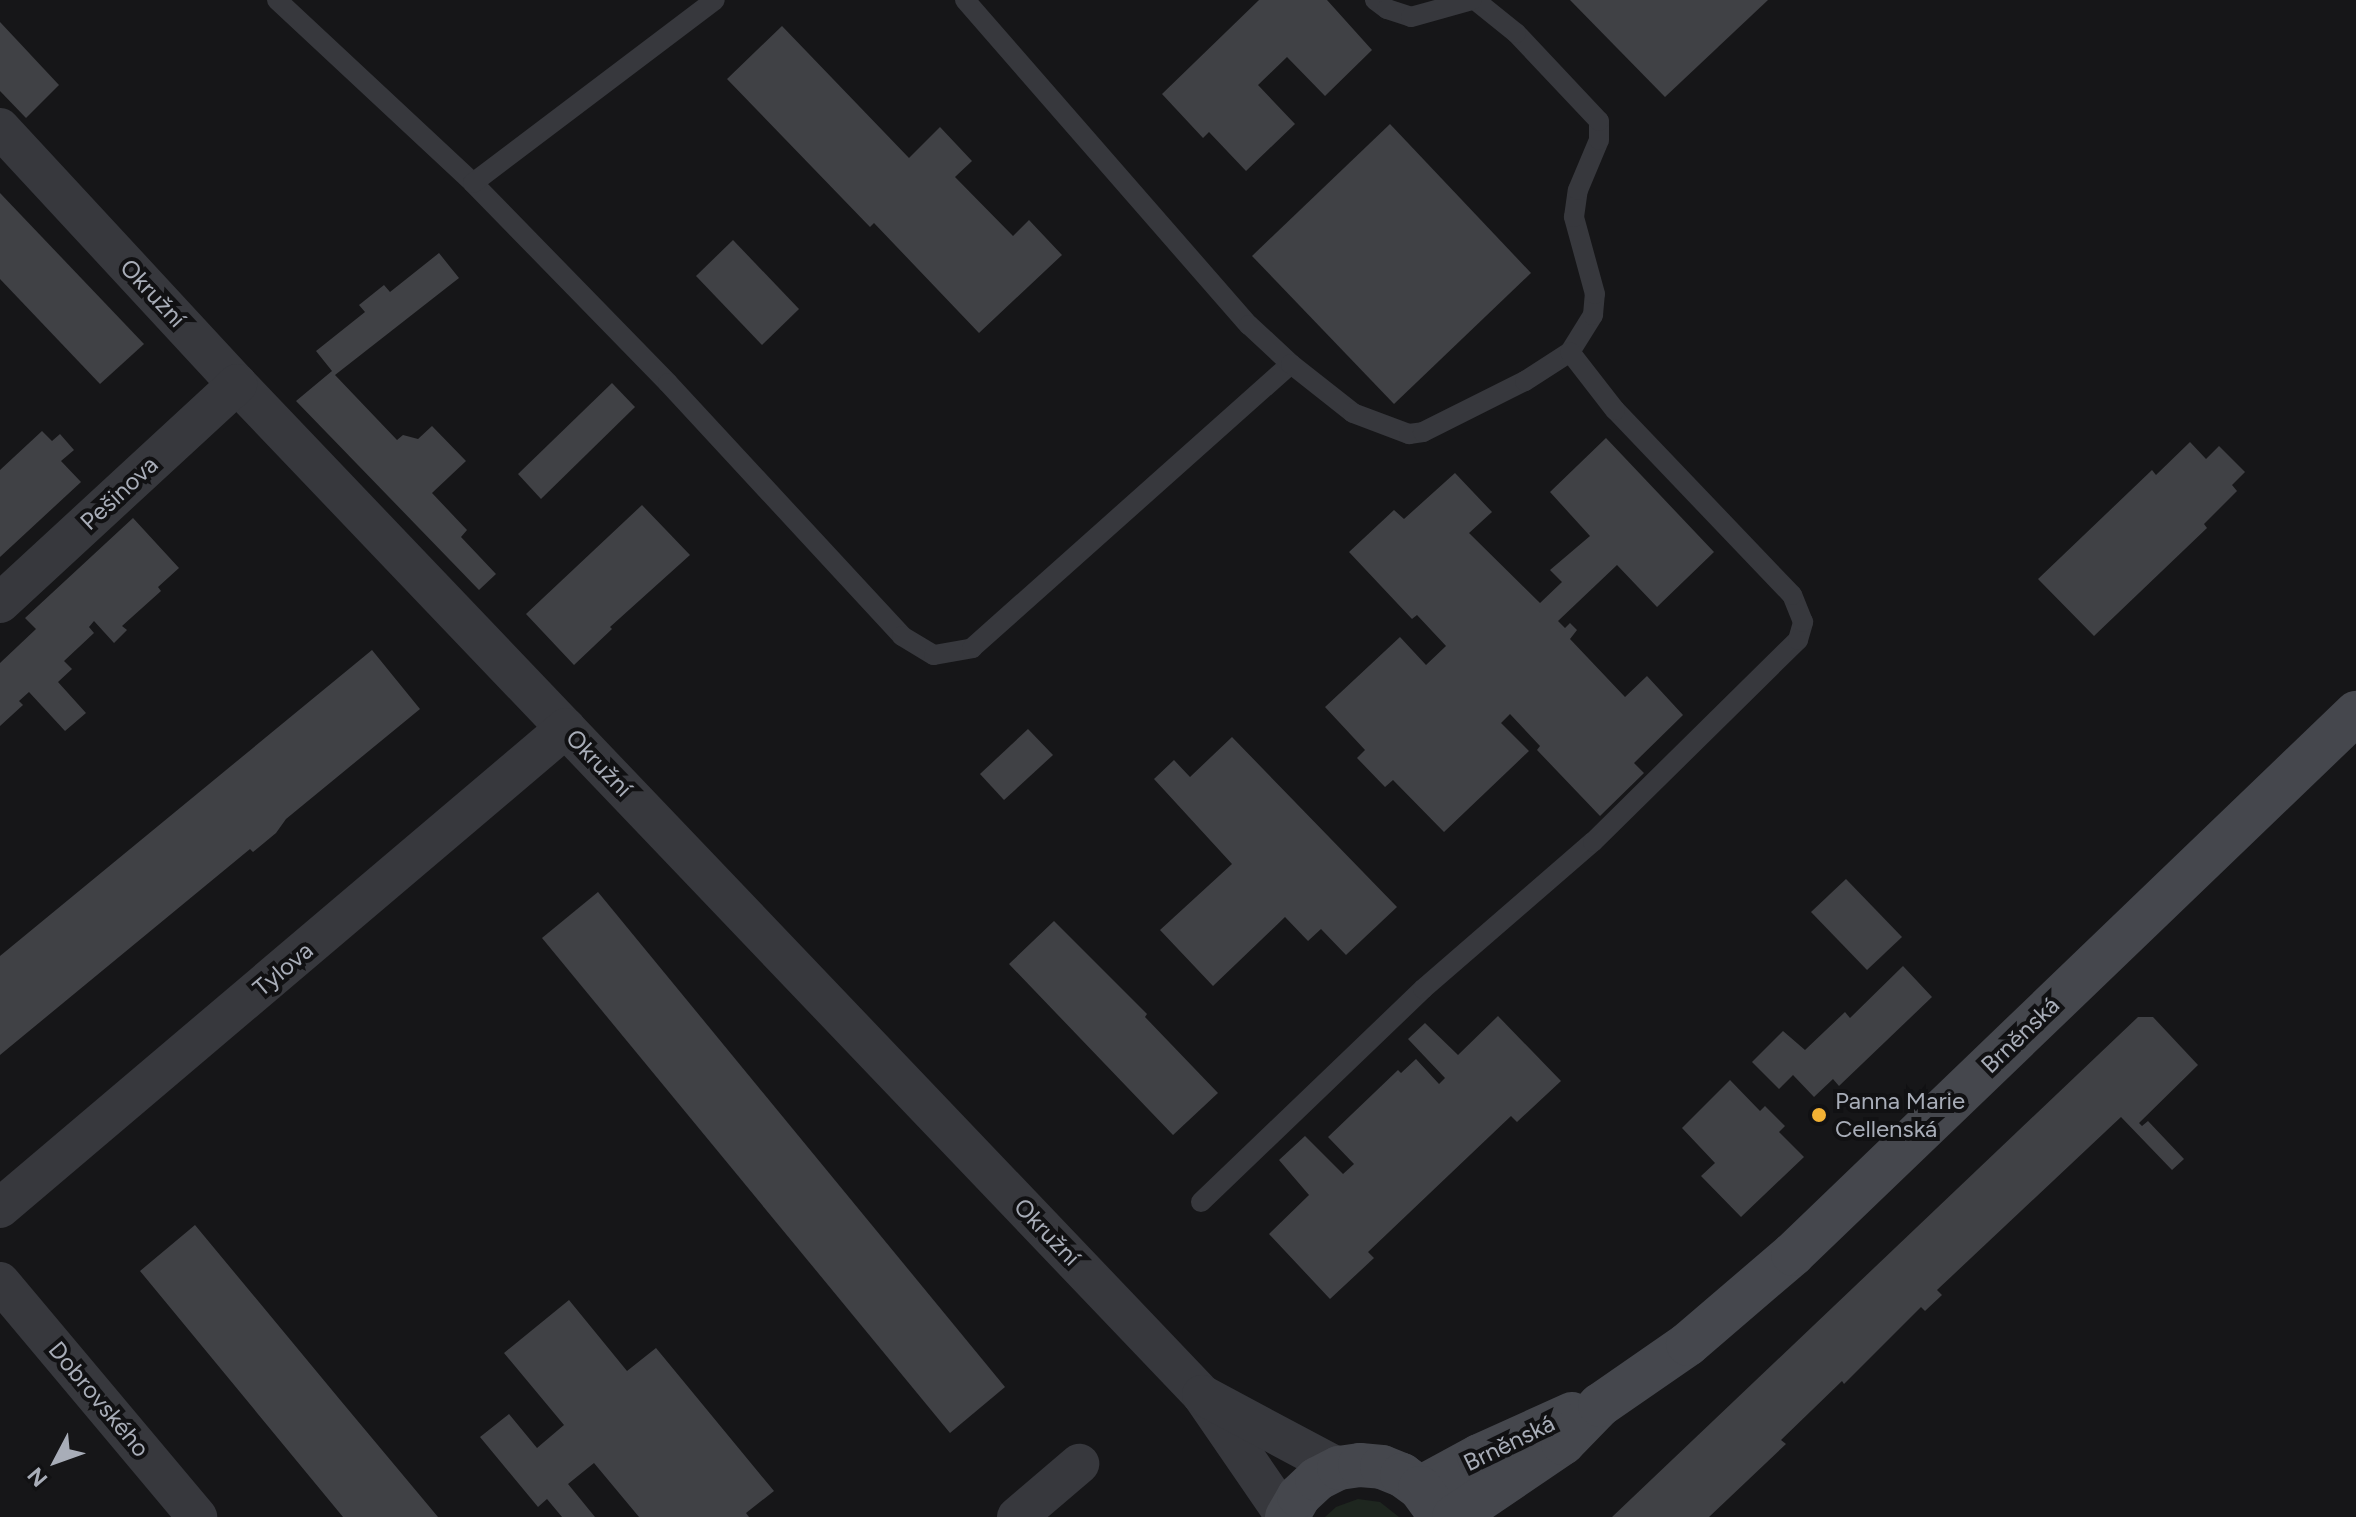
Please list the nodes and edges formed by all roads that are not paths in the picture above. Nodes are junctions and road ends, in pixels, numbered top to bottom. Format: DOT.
graph roads {
  1 [pos="277,0"];
  2 [pos="715,0"];
  3 [pos="965,0"];
  4 [pos="1375,0"];
  5 [pos="1473,0"];
  6 [pos="0,128"];
  7 [pos="473,183"];
  8 [pos="1570,352"];
  9 [pos="1291,364"];
  10 [pos="237,384"];
  11 [pos="0,603"];
  12 [pos="2356,713"];
  13 [pos="566,728"];
  14 [pos="1201,1202"];
  15 [pos="0,1208"];
  16 [pos="0,1282"];
  17 [pos="1202,1395"];
  18 [pos="1600,1405"];
  19 [pos="1079,1464"];
  20 [pos="1339,1468"];
  21 [pos="1430,1502"];
  22 [pos="197,1517"];
  23 [pos="1017,1517"];
  24 [pos="1286,1517"];
  25 [pos="1454,1517"];
  1 -- 7 [label="lane"];
  2 -- 7 [label="lane"];
  3 -- 9 [label="lane"];
  4 -- 5 [label="lane"];
  5 -- 8 [label="lane"];
  6 -- 10 [label="street, Okružní"];
  7 -- 9 [label="lane"];
  8 -- 9 [label="lane"];
  8 -- 14 [label="lane"];
  10 -- 11 [label="street, Pešinova"];
  10 -- 13 [label="street, Okružní"];
  12 -- 18 [label="main road, Brněnská"];
  13 -- 15 [label="street, Tylova"];
  13 -- 17 [label="street, Okružní"];
  16 -- 22 [label="street, Dobrovského"];
  17 -- 20 [label="street, Okružní"];
  17 -- 24 [label="street, Okružní"];
  18 -- 21 [label="main road, Brněnská"];
  18 -- 25 [label="main road, Brněnská"];
  19 -- 23 [label="street"];
  20 -- 21 [label="main road"];
  20 -- 24 [label="main road"];
}
